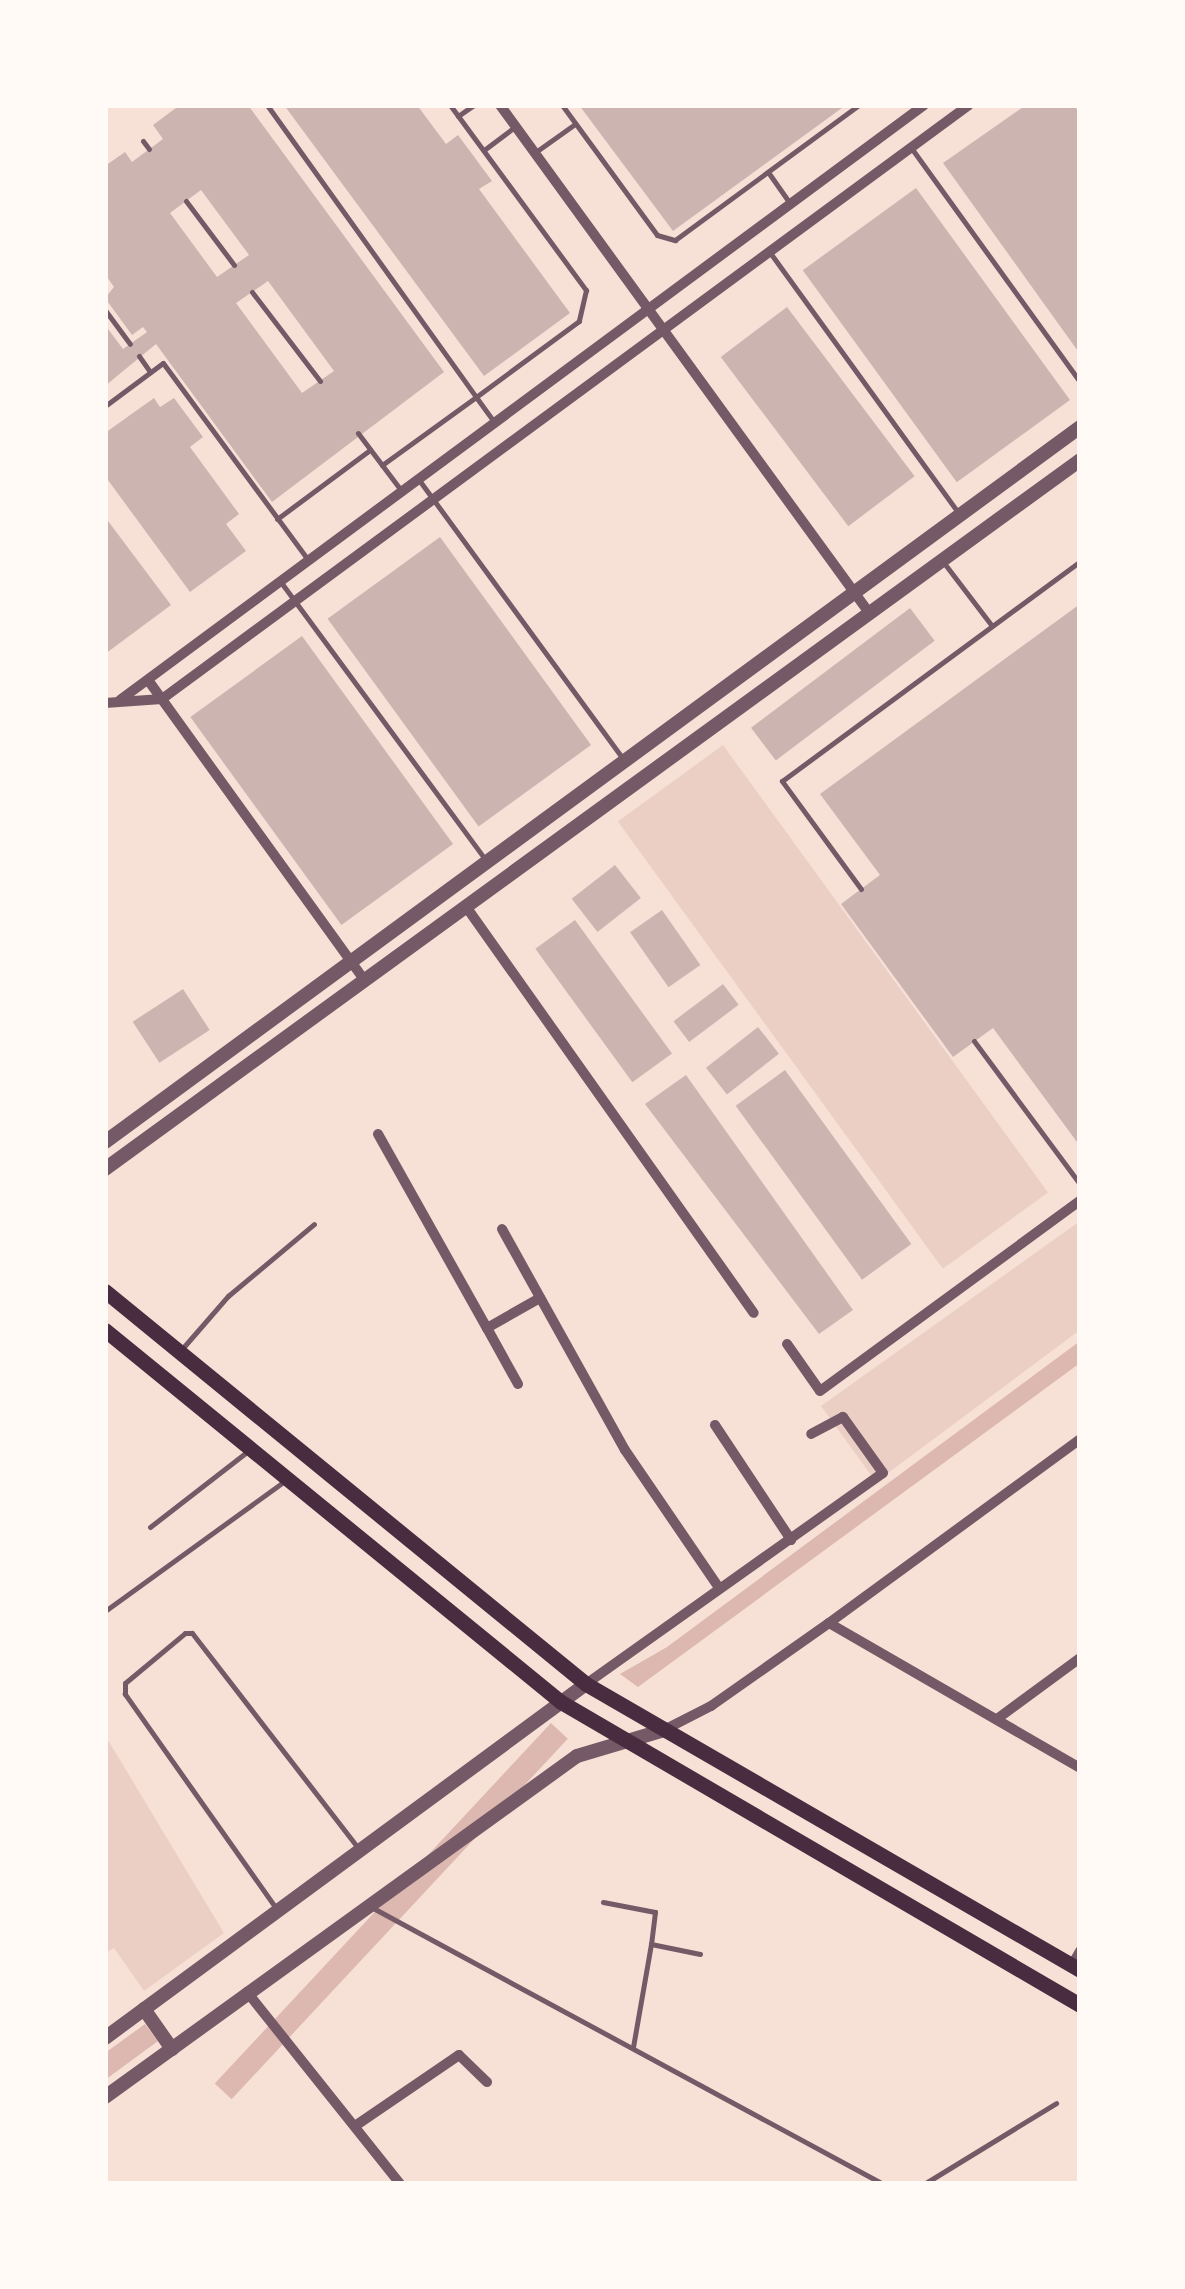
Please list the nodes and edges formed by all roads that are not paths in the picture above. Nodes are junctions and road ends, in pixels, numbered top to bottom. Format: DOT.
graph roads {
  1 [pos="267,105"];
  2 [pos="450,105"];
  3 [pos="474,105"];
  4 [pos="500,105"];
  5 [pos="562,105"];
  6 [pos="859,105"];
  7 [pos="924,105"];
  8 [pos="969,105"];
  9 [pos="458,116"];
  10 [pos="575,124"];
  11 [pos="516,127"];
  12 [pos="143,141"];
  13 [pos="911,148"];
  14 [pos="149,150"];
  15 [pos="484,150"];
  16 [pos="534,152"];
  17 [pos="768,172"];
  18 [pos="186,200"];
  19 [pos="790,204"];
  20 [pos="770,253"];
  21 [pos="234,266"];
  22 [pos="252,292"];
  23 [pos="105,310"];
  24 [pos="648,310"];
  25 [pos="664,330"];
  26 [pos="130,344"];
  27 [pos="139,356"];
  28 [pos="150,372"];
  29 [pos="320,381"];
  30 [pos="1080,382"];
  31 [pos="476,397"];
  32 [pos="105,406"];
  33 [pos="496,424"];
  34 [pos="1080,427"];
  35 [pos="358,434"];
  36 [pos="370,450"];
  37 [pos="1080,460"];
  38 [pos="382,464"];
  39 [pos="419,480"];
  40 [pos="402,492"];
  41 [pos="433,499"];
  42 [pos="960,514"];
  43 [pos="277,518"];
  44 [pos="308,560"];
  45 [pos="942,561"];
  46 [pos="1080,561"];
  47 [pos="280,580"];
  48 [pos="853,591"];
  49 [pos="294,600"];
  50 [pos="870,614"];
  51 [pos="992,626"];
  52 [pos="148,680"];
  53 [pos="162,699"];
  54 [pos="120,700"];
  55 [pos="105,702"];
  56 [pos="623,759"];
  57 [pos="486,860"];
  58 [pos="502,882"];
  59 [pos="861,889"];
  60 [pos="467,908"];
  61 [pos="348,960"];
  62 [pos="364,980"];
  63 [pos="281,1011"];
  64 [pos="297,1029"];
  65 [pos="974,1041"];
  66 [pos="378,1134"];
  67 [pos="105,1142"];
  68 [pos="105,1170"];
  69 [pos="1080,1184"];
  70 [pos="1080,1201"];
  71 [pos="314,1224"];
  72 [pos="502,1229"];
  73 [pos="105,1291"];
  74 [pos="540,1298"];
  75 [pos="754,1312"];
  76 [pos="487,1328"];
  77 [pos="105,1330"];
  78 [pos="787,1344"];
  79 [pos="179,1352"];
  80 [pos="518,1384"];
  81 [pos="715,1425"];
  82 [pos="811,1434"];
  83 [pos="1080,1439"];
  84 [pos="250,1450"];
  85 [pos="285,1480"];
  86 [pos="150,1528"];
  87 [pos="791,1540"];
  88 [pos="720,1588"];
  89 [pos="105,1611"];
  90 [pos="829,1624"];
  91 [pos="1080,1658"];
  92 [pos="586,1684"];
  93 [pos="561,1702"];
  94 [pos="997,1719"];
  95 [pos="664,1730"];
  96 [pos="626,1742"];
  97 [pos="1080,1768"];
  98 [pos="360,1851"];
  99 [pos="604,1902"];
  100 [pos="366,1904"];
  101 [pos="278,1912"];
  102 [pos="651,1944"];
  103 [pos="700,1954"];
  104 [pos="1077,1962"];
  105 [pos="1056,1991"];
  106 [pos="247,1992"];
  107 [pos="1080,2005"];
  108 [pos="148,2015"];
  109 [pos="105,2038"];
  110 [pos="167,2043"];
  111 [pos="633,2047"];
  112 [pos="488,2082"];
  113 [pos="105,2097"];
  114 [pos="1056,2103"];
  115 [pos="355,2126"];
  116 [pos="400,2184"];
  117 [pos="883,2184"];
  118 [pos="924,2184"];
  1 -- 31 [label="lane"];
  2 -- 9 [label="lane"];
  3 -- 9 [label="lane"];
  4 -- 11 [label="street"];
  5 -- 10 [label="lane"];
  6 -- 17 [label="lane"];
  7 -- 19 [label="street"];
  8 -- 13 [label="street"];
  9 -- 15 [label="lane"];
  10 -- 16 [label="lane"];
  10 -- 17 [label="lane"];
  11 -- 15 [label="lane"];
  11 -- 16 [label="street"];
  12 -- 14 [label="lane"];
  13 -- 20 [label="street"];
  13 -- 30 [label="lane"];
  15 -- 31 [label="lane"];
  16 -- 24 [label="street"];
  17 -- 19 [label="lane"];
  18 -- 21 [label="lane"];
  19 -- 24 [label="street"];
  20 -- 25 [label="street"];
  20 -- 42 [label="lane"];
  22 -- 29 [label="lane"];
  23 -- 26 [label="lane"];
  24 -- 25 [label="street"];
  24 -- 33 [label="street"];
  25 -- 41 [label="street"];
  25 -- 48 [label="street"];
  27 -- 28 [label="lane"];
  28 -- 32 [label="lane"];
  28 -- 43 [label="lane"];
  31 -- 33 [label="lane"];
  31 -- 38 [label="lane"];
  33 -- 39 [label="street"];
  34 -- 42 [label="street"];
  35 -- 36 [label="lane"];
  36 -- 38 [label="lane"];
  36 -- 43 [label="lane"];
  37 -- 45 [label="street"];
  38 -- 40 [label="lane"];
  39 -- 40 [label="street"];
  39 -- 41 [label="lane"];
  40 -- 44 [label="street"];
  41 -- 49 [label="street"];
  41 -- 56 [label="lane"];
  42 -- 48 [label="street"];
  43 -- 44 [label="lane"];
  44 -- 47 [label="street"];
  45 -- 50 [label="street"];
  45 -- 51 [label="lane"];
  46 -- 51 [label="lane"];
  47 -- 49 [label="lane"];
  47 -- 52 [label="street"];
  48 -- 50 [label="street"];
  48 -- 56 [label="street"];
  49 -- 53 [label="street"];
  49 -- 57 [label="lane"];
  50 -- 58 [label="street"];
  51 -- 59 [label="lane"];
  52 -- 53 [label="street"];
  52 -- 54 [label="street"];
  53 -- 54 [label="street"];
  53 -- 61 [label="street"];
  54 -- 55 [label="street"];
  56 -- 57 [label="street"];
  57 -- 58 [label="street"];
  57 -- 61 [label="street"];
  58 -- 60 [label="street"];
  60 -- 62 [label="street"];
  60 -- 75 [label="street"];
  61 -- 62 [label="street"];
  61 -- 63 [label="street"];
  62 -- 64 [label="street"];
  63 -- 64 [label="street"];
  63 -- 67 [label="street"];
  64 -- 68 [label="street"];
  65 -- 69 [label="lane"];
  66 -- 76 [label="street"];
  70 -- 78 [label="street"];
  71 -- 79 [label="lane"];
  72 -- 74 [label="street"];
  73 -- 79 [label="main road"];
  74 -- 76 [label="street"];
  74 -- 88 [label="street"];
  76 -- 80 [label="street"];
  77 -- 84 [label="main road"];
  79 -- 92 [label="main road"];
  81 -- 87 [label="street"];
  82 -- 87 [label="street"];
  83 -- 90 [label="street"];
  84 -- 85 [label="main road"];
  84 -- 86 [label="lane"];
  85 -- 89 [label="lane"];
  85 -- 93 [label="main road"];
  87 -- 88 [label="street"];
  88 -- 92 [label="street"];
  90 -- 94 [label="street"];
  90 -- 95 [label="street"];
  91 -- 94 [label="street"];
  92 -- 93 [label="street"];
  92 -- 95 [label="main road"];
  93 -- 96 [label="main road"];
  93 -- 98 [label="street"];
  94 -- 97 [label="street"];
  95 -- 96 [label="street"];
  95 -- 104 [label="main road"];
  96 -- 100 [label="street"];
  96 -- 105 [label="main road"];
  98 -- 101 [label="street"];
  98 -- 101 [label="lane"];
  99 -- 102 [label="lane"];
  100 -- 106 [label="street"];
  100 -- 111 [label="lane"];
  101 -- 108 [label="street"];
  102 -- 103 [label="lane"];
  102 -- 111 [label="lane"];
  104 -- 105 [label="main road"];
  105 -- 107 [label="main road"];
  106 -- 110 [label="street"];
  106 -- 115 [label="street"];
  108 -- 109 [label="street"];
  108 -- 110 [label="street"];
  110 -- 113 [label="street"];
  111 -- 117 [label="lane"];
  112 -- 115 [label="street"];
  114 -- 118 [label="lane"];
  115 -- 116 [label="street"];
}
